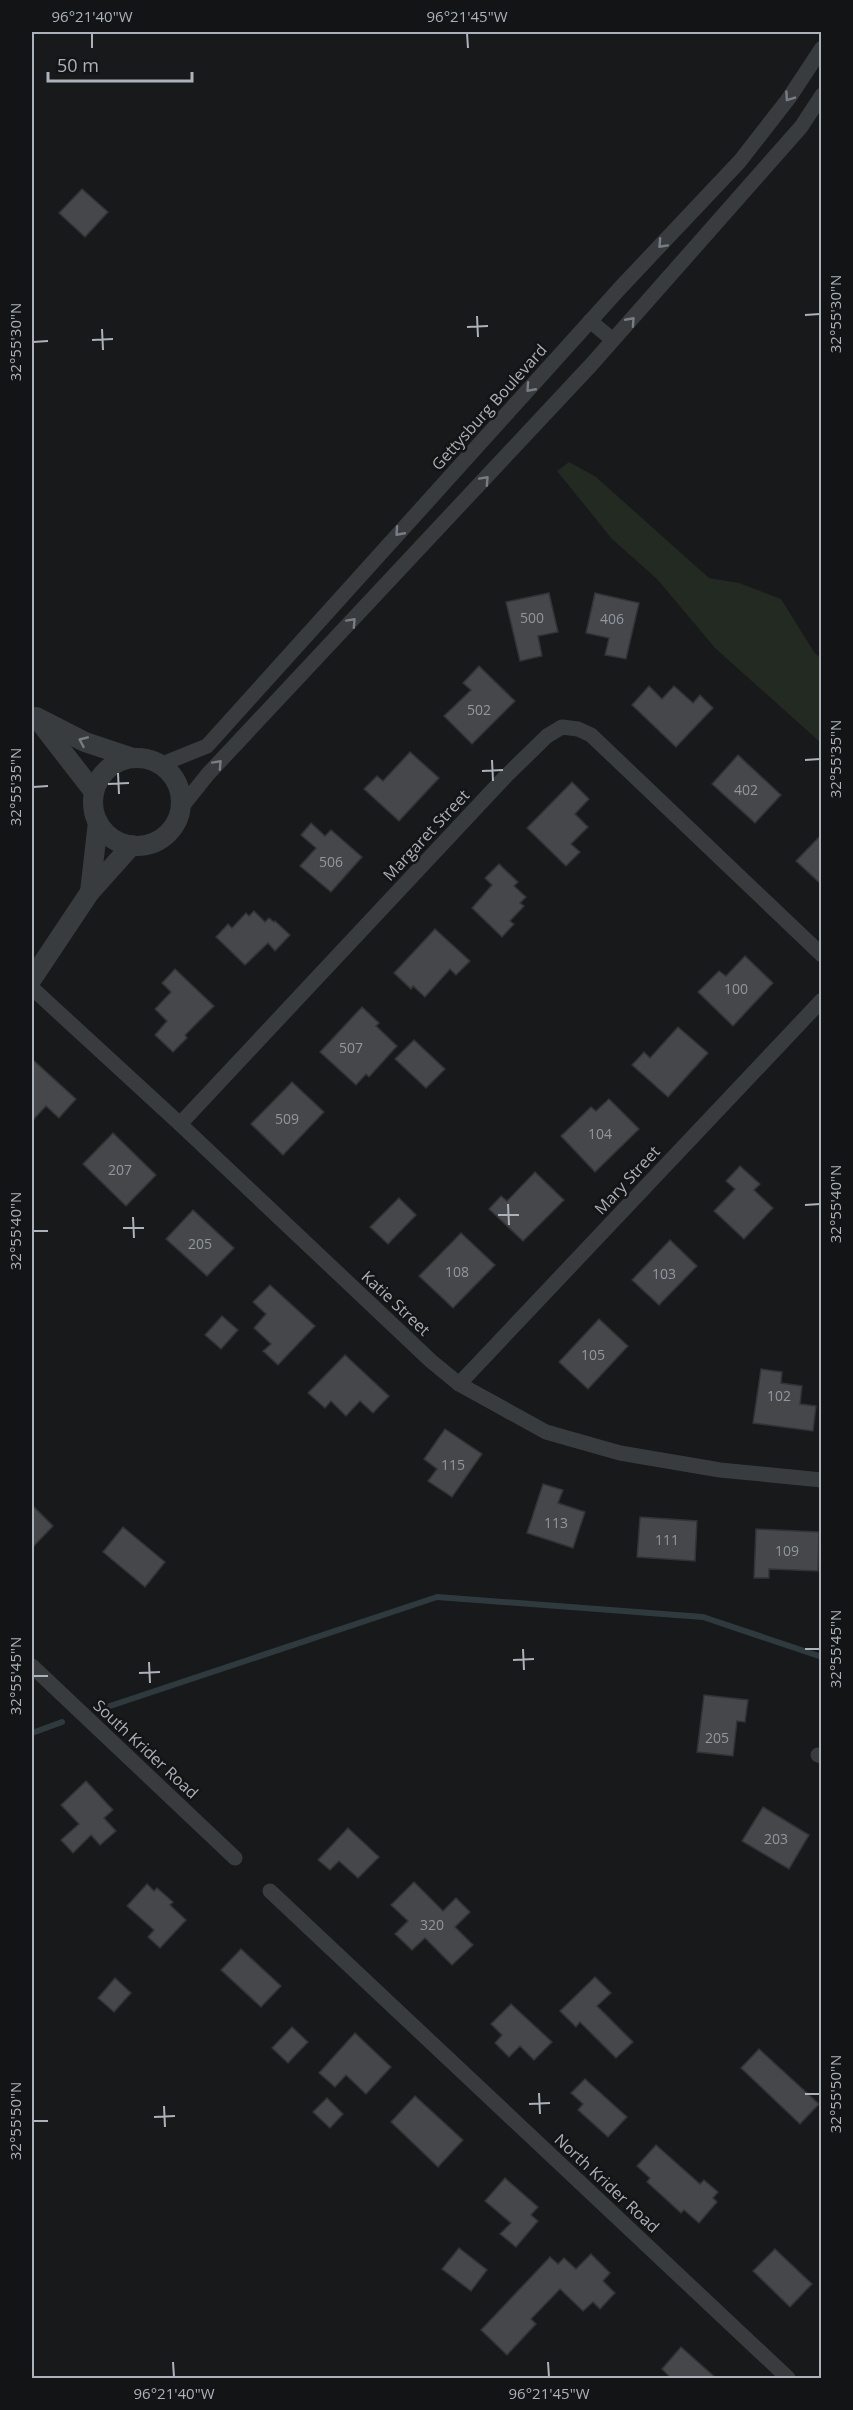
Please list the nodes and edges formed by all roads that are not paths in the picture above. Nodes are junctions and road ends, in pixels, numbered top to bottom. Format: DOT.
graph roads {
  1 [pos="822,48"];
  2 [pos="822,95"];
  3 [pos="699,204"];
  4 [pos="718,222"];
  5 [pos="590,321"];
  6 [pos="613,340"];
  7 [pos="34,715"];
  8 [pos="133,758"];
  9 [pos="160,765"];
  10 [pos="94,792"];
  11 [pos="180,809"];
  12 [pos="98,822"];
  13 [pos="132,845"];
  14 [pos="90,892"];
  15 [pos="822,955"];
  16 [pos="32,979"];
  17 [pos="32,988"];
  18 [pos="822,1000"];
  19 [pos="180,1124"];
  20 [pos="459,1384"];
  21 [pos="822,1480"];
  22 [pos="32,1666"];
  23 [pos="235,1858"];
  24 [pos="270,1891"];
  25 [pos="788,2379"];
  1 -- 3 [label="street, Gettysburg Boulevard, one-way"];
  2 -- 4 [label="street"];
  3 -- 4 [label="street"];
  3 -- 5 [label="street, Gettysburg Boulevard, one-way"];
  6 -- 4 [label="street, one-way"];
  5 -- 6 [label="street"];
  5 -- 9 [label="street, Gettysburg Boulevard, one-way"];
  11 -- 6 [label="street, one-way"];
  8 -- 7 [label="street, one-way"];
  7 -- 10 [label="street"];
  8 -- 9 [label="street"];
  8 -- 10 [label="street"];
  9 -- 11 [label="street"];
  10 -- 12 [label="street"];
  11 -- 13 [label="street"];
  12 -- 13 [label="street"];
  12 -- 14 [label="street"];
  13 -- 14 [label="street"];
  14 -- 16 [label="street"];
  15 -- 19 [label="street, Margaret Street"];
  17 -- 19 [label="street, Katie Street"];
  18 -- 20 [label="street, Mary Street"];
  19 -- 20 [label="street, Katie Street"];
  20 -- 21 [label="street, Katie Street"];
  22 -- 23 [label="street, South Krider Road"];
  24 -- 25 [label="street, North Krider Road"];
}
